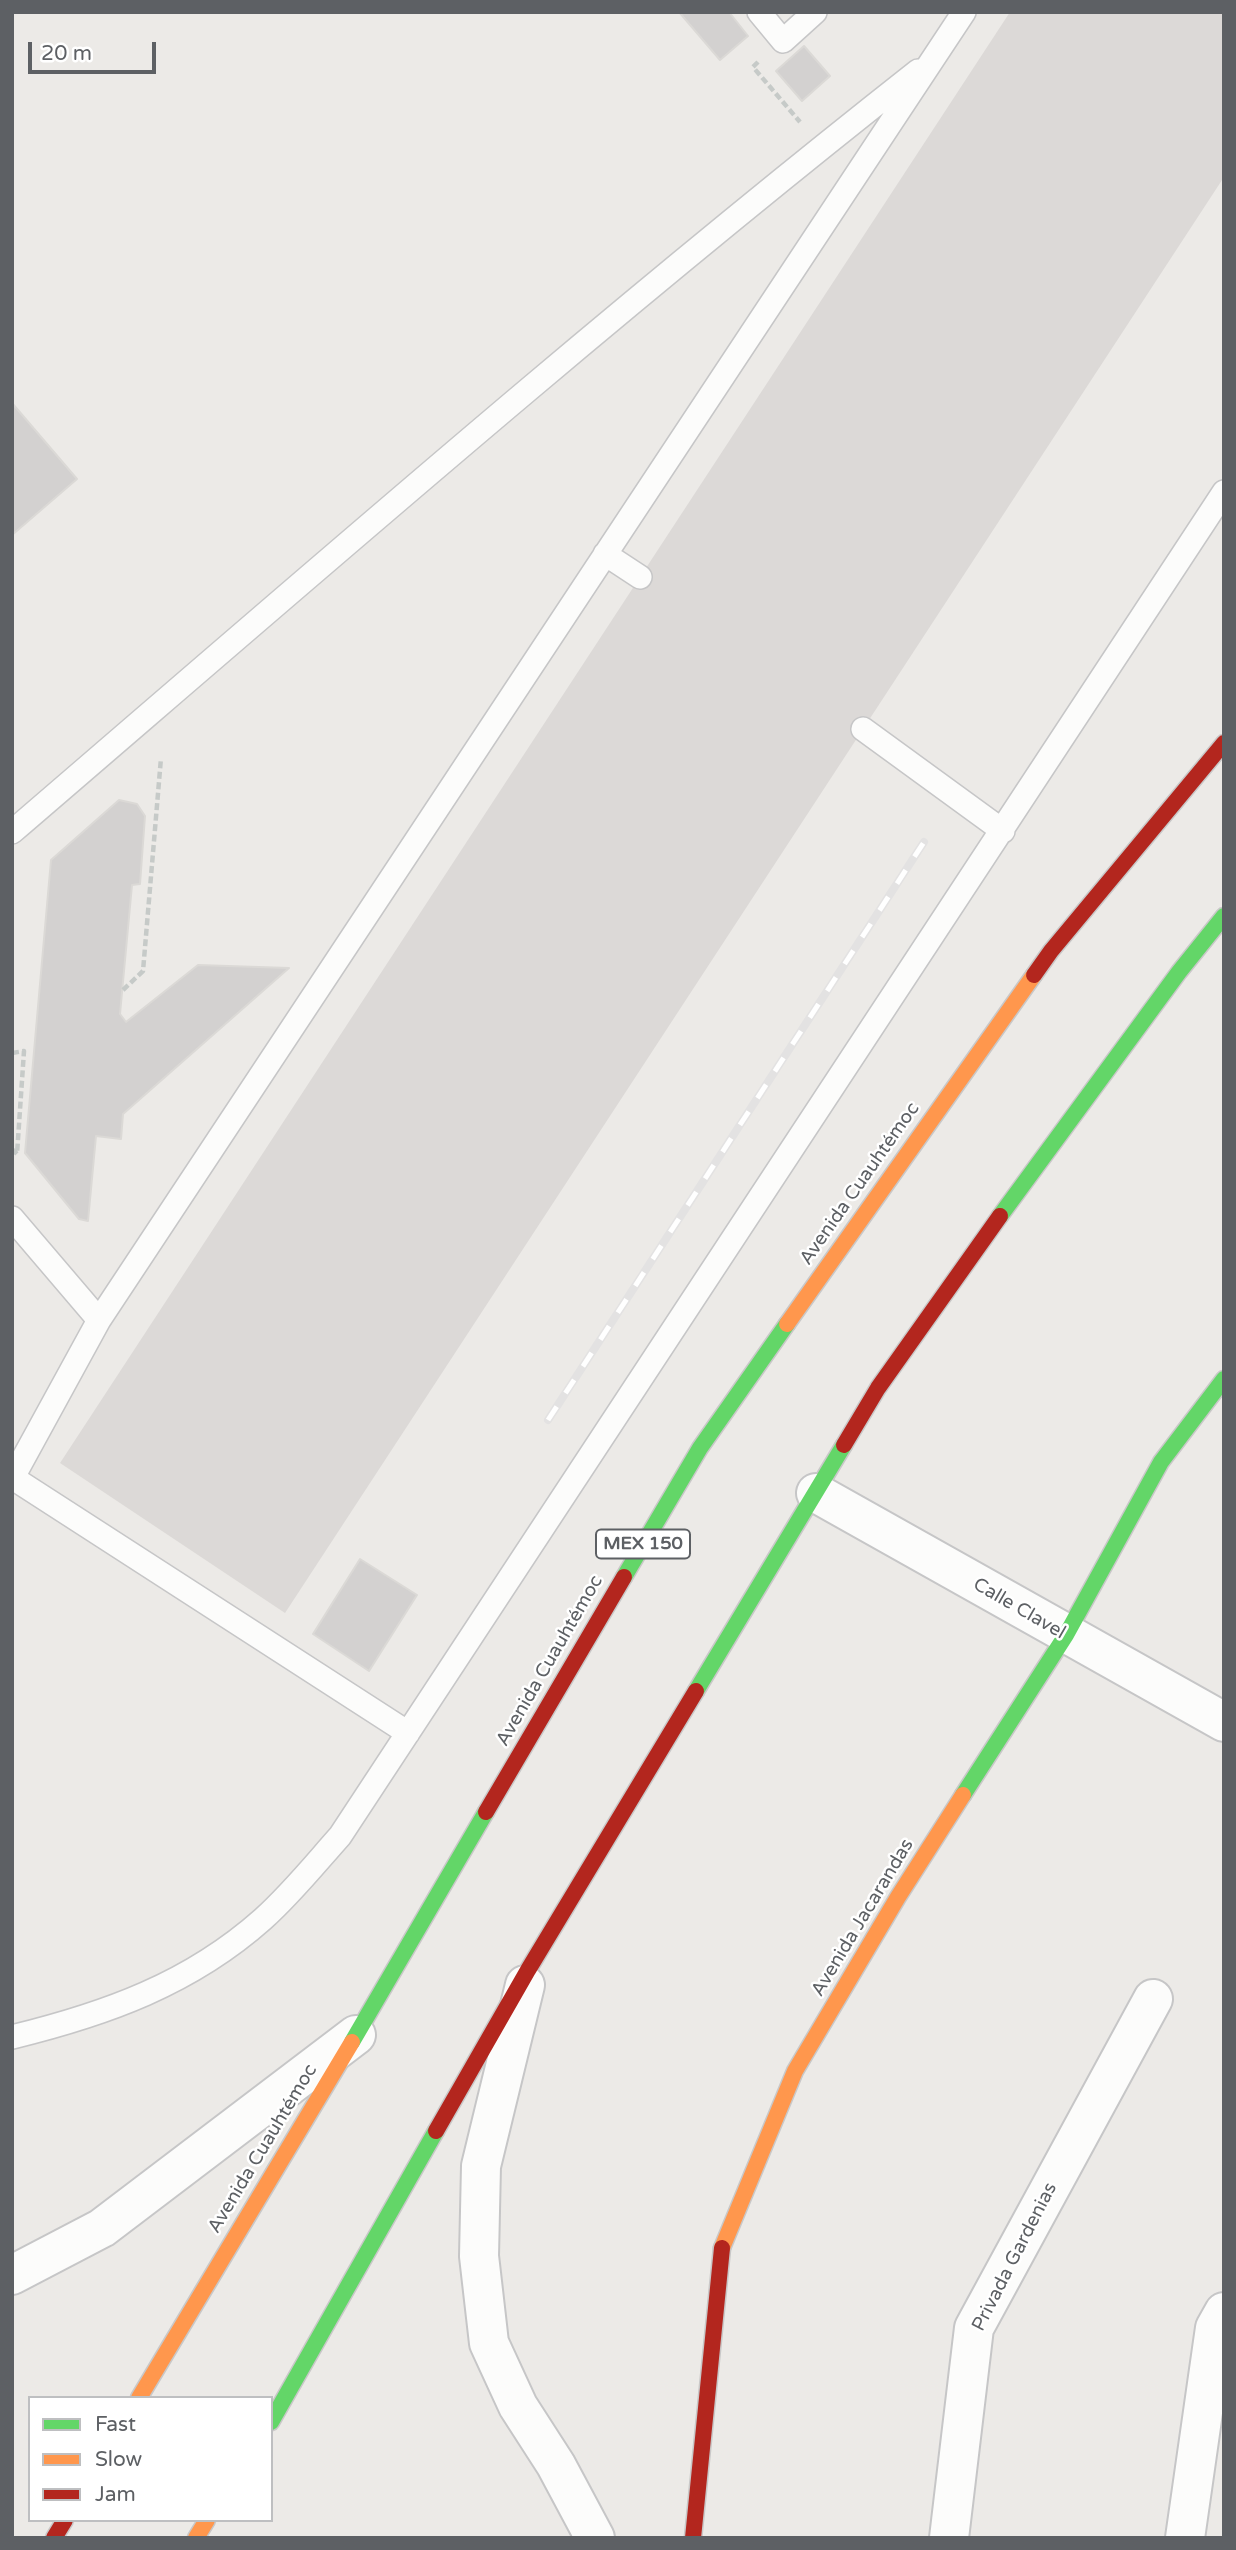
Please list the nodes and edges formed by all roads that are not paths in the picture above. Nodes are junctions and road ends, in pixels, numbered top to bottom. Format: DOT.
graph roads {
  1 [pos="759,12"];
  2 [pos="815,12"];
  3 [pos="964,12"];
  4 [pos="935,58"];
  5 [pos="1224,492"];
  6 [pos="605,554"];
  7 [pos="640,577"];
  8 [pos="863,729"];
  9 [pos="1224,743"];
  10 [pos="1003,831"];
  11 [pos="12,832"];
  12 [pos="1224,916"];
  13 [pos="12,1218"];
  14 [pos="99,1320"];
  15 [pos="1224,1379"];
  16 [pos="13,1479"];
  17 [pos="816,1493"];
  18 [pos="1066,1635"];
  19 [pos="1224,1722"];
  20 [pos="408,1733"];
  21 [pos="528,1970"];
  22 [pos="1153,1999"];
  23 [pos="356,2035"];
  24 [pos="12,2037"];
  25 [pos="12,2275"];
  26 [pos="1224,2312"];
  27 [pos="140,2396"];
  28 [pos="273,2418"];
  29 [pos="64,2522"];
  30 [pos="206,2522"];
  31 [pos="54,2538"];
  32 [pos="196,2538"];
  33 [pos="595,2538"];
  34 [pos="692,2538"];
  35 [pos="949,2538"];
  36 [pos="1185,2538"];
  1 -- 2 [label="lane"];
  3 -- 4 [label="lane"];
  4 -- 6 [label="lane"];
  4 -- 11 [label="lane"];
  5 -- 10 [label="lane"];
  6 -- 7 [label="lane"];
  6 -- 14 [label="lane"];
  8 -- 10 [label="lane"];
  9 -- 23 [label="main road, Avenida Cuauhtémoc / MEX 150"];
  10 -- 20 [label="lane"];
  12 -- 17 [label="main road"];
  13 -- 14 [label="lane"];
  14 -- 16 [label="lane"];
  15 -- 18 [label="main road, Avenida Jacarandas"];
  16 -- 20 [label="lane"];
  17 -- 18 [label="street, Calle Clavel"];
  17 -- 21 [label="main road"];
  18 -- 19 [label="street, Calle Clavel"];
  18 -- 34 [label="main road, Avenida Jacarandas"];
  20 -- 24 [label="lane"];
  21 -- 28 [label="main road"];
  21 -- 33 [label="street"];
  22 -- 35 [label="street, Privada Gardenias"];
  23 -- 25 [label="street"];
  23 -- 27 [label="main road, Avenida Cuauhtémoc / MEX 150"];
  26 -- 36 [label="street"];
  29 -- 31 [label="main road"];
  30 -- 32 [label="main road"];
}
